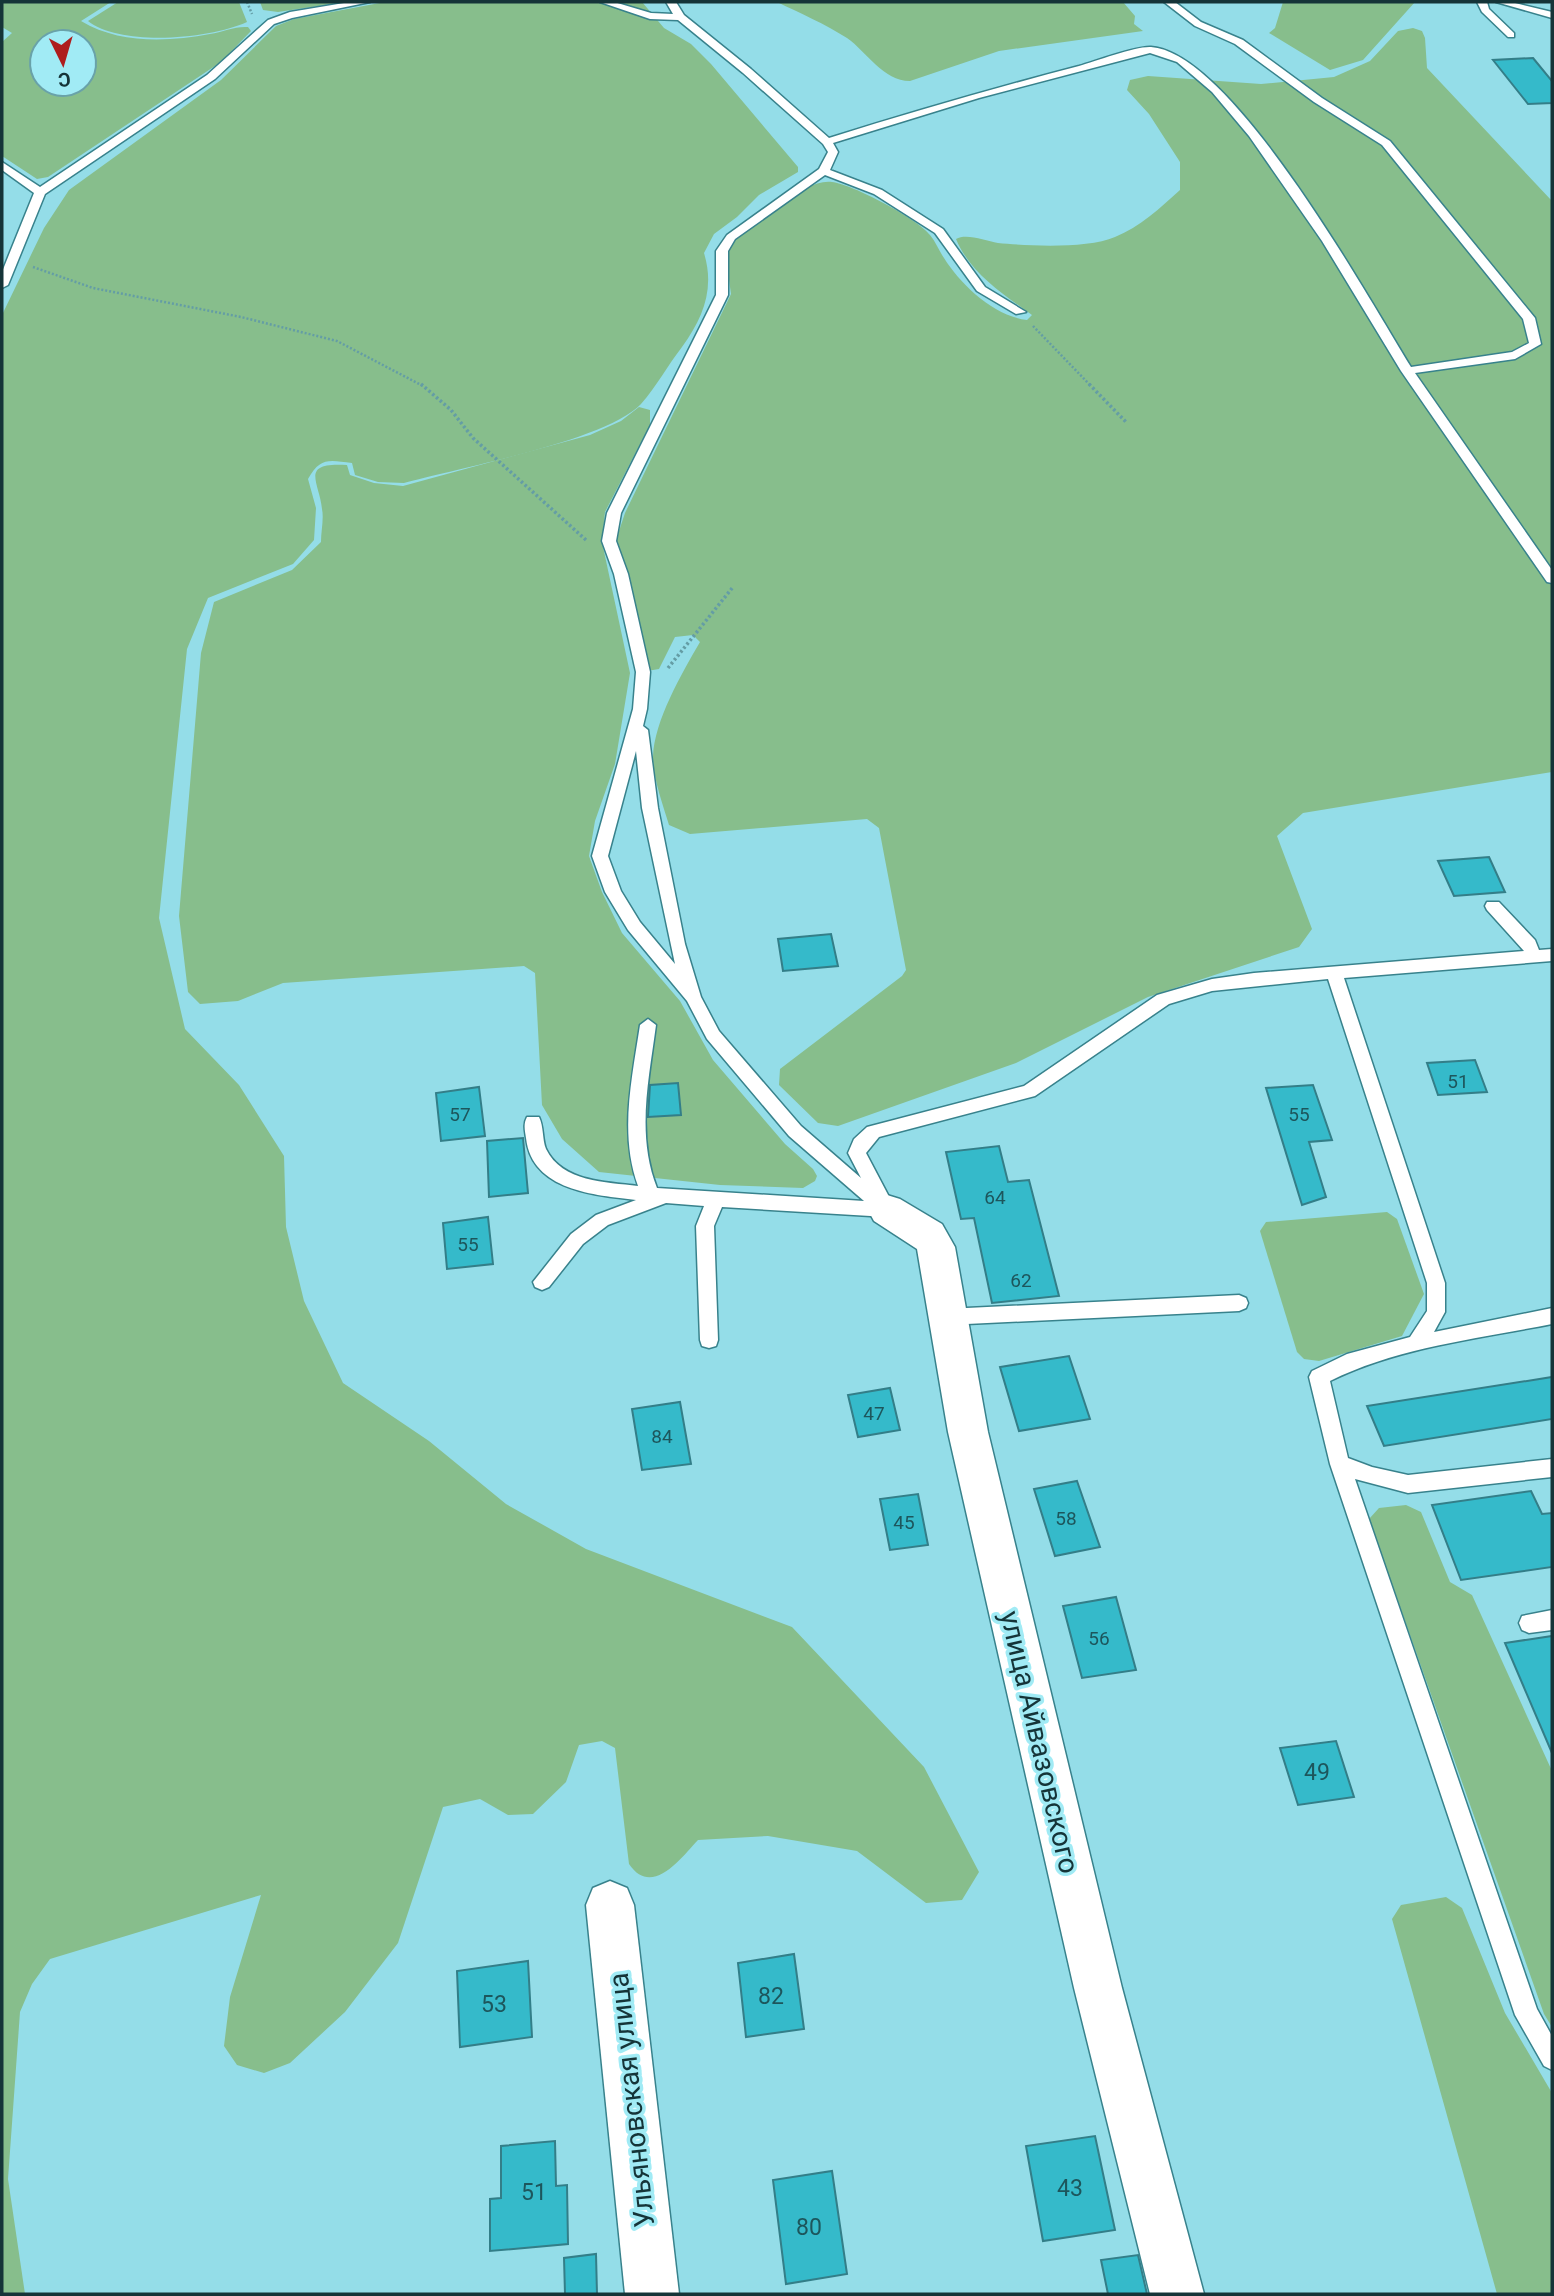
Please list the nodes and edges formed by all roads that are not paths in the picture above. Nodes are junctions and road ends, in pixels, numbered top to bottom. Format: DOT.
graph roads {
  1 [pos="365,2"];
  2 [pos="605,2"];
  3 [pos="671,2"];
  4 [pos="1170,2"];
  5 [pos="1482,2"];
  6 [pos="1501,2"];
  7 [pos="1552,15"];
  8 [pos="680,17"];
  9 [pos="1511,35"];
  10 [pos="827,142"];
  11 [pos="2,165"];
  12 [pos="824,171"];
  13 [pos="40,192"];
  14 [pos="2,285"];
  15 [pos="1020,312"];
  16 [pos="1407,371"];
  17 [pos="1552,579"];
  18 [pos="640,709"];
  19 [pos="1493,906"];
  20 [pos="1533,955"];
  21 [pos="1552,955"];
  22 [pos="1335,974"];
  23 [pos="693,997"];
  24 [pos="648,1026"];
  25 [pos="533,1122"];
  26 [pos="658,1195"];
  27 [pos="716,1199"];
  28 [pos="887,1210"];
  29 [pos="542,1282"];
  30 [pos="1239,1303"];
  31 [pos="1552,1316"];
  32 [pos="946,1317"];
  33 [pos="709,1340"];
  34 [pos="1416,1343"];
  35 [pos="1340,1464"];
  36 [pos="1552,1468"];
  37 [pos="1552,1620"];
  38 [pos="1529,1623"];
  39 [pos="610,1905"];
  40 [pos="1552,2058"];
  41 [pos="652,2294"];
  42 [pos="1177,2294"];
  1 -- 13 [label="lane"];
  2 -- 8 [label="lane"];
  3 -- 8 [label="lane"];
  4 -- 16 [label="lane"];
  5 -- 9 [label="lane"];
  6 -- 7 [label="lane"];
  8 -- 10 [label="lane"];
  10 -- 12 [label="lane"];
  10 -- 16 [label="lane"];
  11 -- 13 [label="lane"];
  12 -- 15 [label="lane"];
  12 -- 18 [label="lane"];
  13 -- 14 [label="lane"];
  16 -- 17 [label="lane"];
  18 -- 23 [label="lane"];
  18 -- 23 [label="lane"];
  19 -- 20 [label="lane"];
  20 -- 21 [label="lane"];
  20 -- 22 [label="lane"];
  22 -- 28 [label="lane"];
  22 -- 34 [label="lane"];
  23 -- 28 [label="lane"];
  24 -- 26 [label="lane"];
  25 -- 26 [label="lane"];
  26 -- 27 [label="lane"];
  26 -- 29 [label="lane"];
  27 -- 28 [label="lane"];
  27 -- 33 [label="lane"];
  28 -- 32 [label="street, улица Айвазовского"];
  30 -- 32 [label="lane"];
  31 -- 34 [label="lane"];
  32 -- 42 [label="street, улица Айвазовского"];
  34 -- 35 [label="lane"];
  35 -- 36 [label="lane"];
  35 -- 40 [label="lane"];
  37 -- 38 [label="lane"];
  39 -- 41 [label="street, Ульяновская улица"];
}
